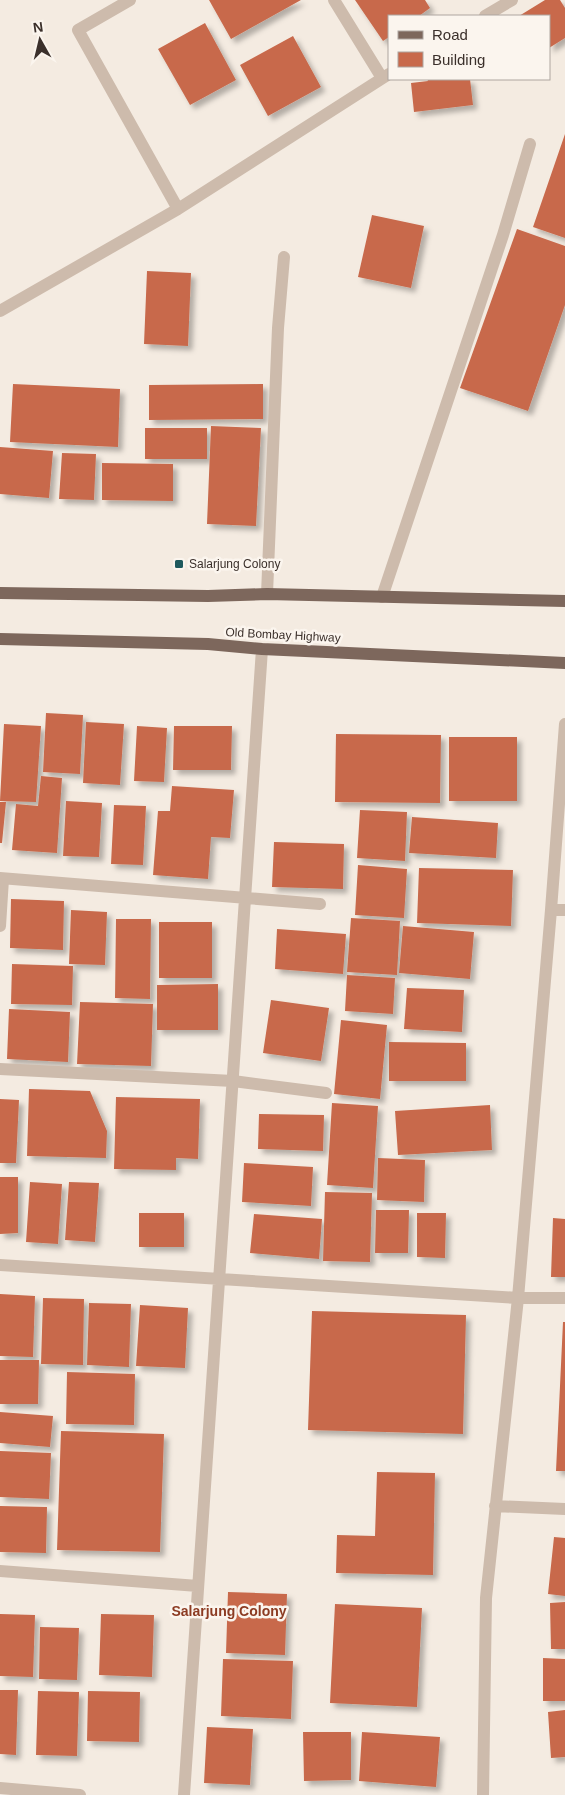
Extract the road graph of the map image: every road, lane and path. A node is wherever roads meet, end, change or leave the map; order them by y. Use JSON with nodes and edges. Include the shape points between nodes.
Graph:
{"nodes":[{"id":1,"x":130,"y":0,"type":"edge"},
{"id":2,"x":334,"y":0,"type":"edge"},
{"id":3,"x":512,"y":0,"type":"edge"},
{"id":4,"x":487,"y":15,"type":"edge"},
{"id":5,"x":385,"y":76,"type":"edge"},
{"id":6,"x":530,"y":144,"type":"dead end"},
{"id":7,"x":178,"y":209,"type":"junction"},
{"id":8,"x":284,"y":256,"type":"dead end"},
{"id":9,"x":0,"y":311,"type":"edge"},
{"id":10,"x":0,"y":594,"type":"edge"},
{"id":11,"x":267,"y":594,"type":"junction"},
{"id":12,"x":382,"y":597,"type":"junction"},
{"id":13,"x":565,"y":601,"type":"edge"},
{"id":14,"x":0,"y":639,"type":"edge"},
{"id":15,"x":262,"y":649,"type":"junction"},
{"id":16,"x":565,"y":663,"type":"edge"},
{"id":17,"x":565,"y":724,"type":"edge"},
{"id":18,"x":2,"y":878,"type":"edge"},
{"id":19,"x":245,"y":897,"type":"junction"},
{"id":20,"x":320,"y":904,"type":"dead end"},
{"id":21,"x":551,"y":910,"type":"junction"},
{"id":22,"x":565,"y":910,"type":"edge"},
{"id":23,"x":0,"y":926,"type":"edge"},
{"id":24,"x":0,"y":1069,"type":"edge"},
{"id":25,"x":232,"y":1081,"type":"junction"},
{"id":26,"x":326,"y":1093,"type":"dead end"},
{"id":27,"x":0,"y":1265,"type":"edge"},
{"id":28,"x":219,"y":1279,"type":"junction"},
{"id":29,"x":518,"y":1298,"type":"junction"},
{"id":30,"x":565,"y":1298,"type":"edge"},
{"id":31,"x":495,"y":1506,"type":"junction"},
{"id":32,"x":565,"y":1509,"type":"edge"},
{"id":33,"x":0,"y":1571,"type":"edge"},
{"id":34,"x":198,"y":1586,"type":"junction"},
{"id":35,"x":0,"y":1788,"type":"edge"},
{"id":36,"x":80,"y":1795,"type":"edge"},
{"id":37,"x":184,"y":1795,"type":"edge"},
{"id":38,"x":483,"y":1795,"type":"edge"}],
"edges":[{"from":1,"to":7,"type":"street","via":[[78,30]]},
{"from":2,"to":5,"type":"street"},
{"from":3,"to":4,"type":"street"},
{"from":5,"to":7,"type":"street"},
{"from":6,"to":12,"type":"street","via":[[503,235]]},
{"from":7,"to":9,"type":"street"},
{"from":8,"to":11,"type":"street"},
{"from":10,"to":11,"type":"main road"},
{"from":11,"to":12,"type":"main road"},
{"from":12,"to":13,"type":"main road"},
{"from":14,"to":15,"type":"main road","name":"Old Bombay Highway","via":[[208,644]]},
{"from":15,"to":16,"type":"main road","name":"Old Bombay Highway"},
{"from":15,"to":19,"type":"street"},
{"from":17,"to":21,"type":"street"},
{"from":18,"to":19,"type":"street"},
{"from":18,"to":23,"type":"street"},
{"from":19,"to":20,"type":"street"},
{"from":19,"to":25,"type":"street"},
{"from":21,"to":22,"type":"street"},
{"from":21,"to":29,"type":"street"},
{"from":24,"to":25,"type":"street"},
{"from":25,"to":26,"type":"street"},
{"from":25,"to":28,"type":"street"},
{"from":27,"to":28,"type":"street"},
{"from":28,"to":29,"type":"street"},
{"from":28,"to":34,"type":"street"},
{"from":29,"to":30,"type":"street"},
{"from":29,"to":31,"type":"street"},
{"from":31,"to":32,"type":"street"},
{"from":31,"to":38,"type":"street","via":[[486,1598]]},
{"from":33,"to":34,"type":"street"},
{"from":34,"to":37,"type":"street"},
{"from":35,"to":36,"type":"street"}]}
